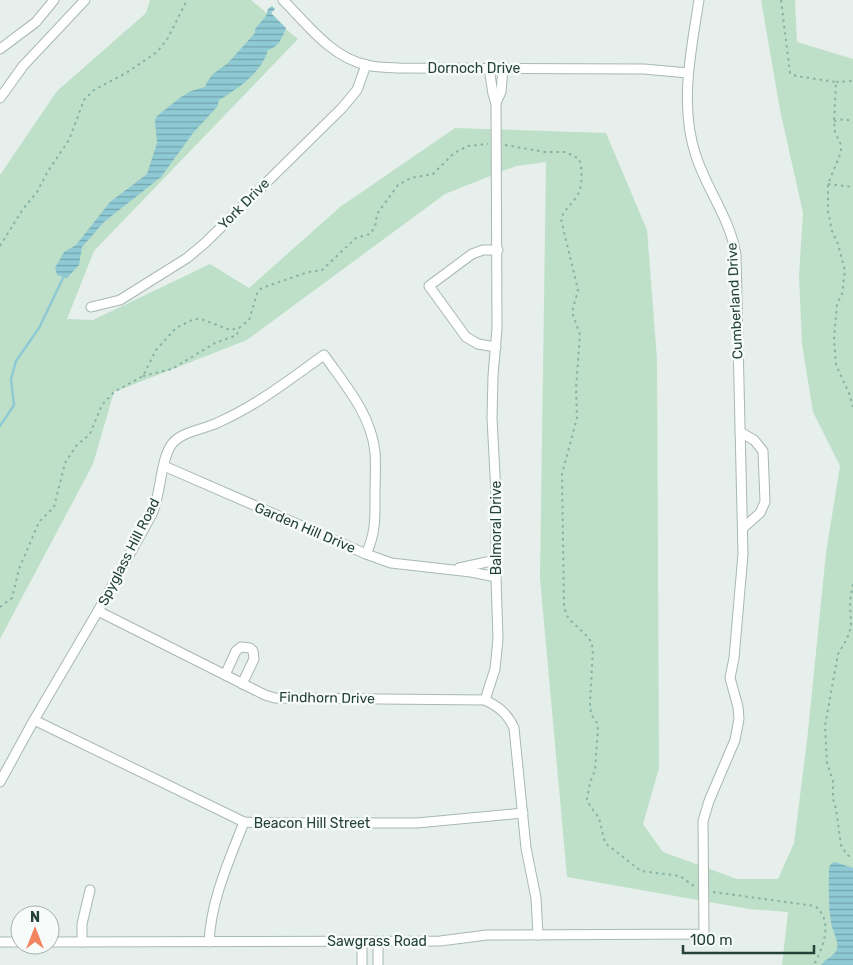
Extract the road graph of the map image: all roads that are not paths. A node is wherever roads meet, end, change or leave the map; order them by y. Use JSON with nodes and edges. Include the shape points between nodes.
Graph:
{"nodes":[{"id":1,"x":54,"y":0,"type":"edge"},
{"id":2,"x":84,"y":0,"type":"edge"},
{"id":3,"x":283,"y":0,"type":"edge"},
{"id":4,"x":698,"y":0,"type":"edge"},
{"id":5,"x":0,"y":49,"type":"edge"},
{"id":6,"x":366,"y":65,"type":"junction"},
{"id":7,"x":489,"y":68,"type":"junction"},
{"id":8,"x":503,"y":68,"type":"junction"},
{"id":9,"x":688,"y":73,"type":"junction"},
{"id":10,"x":2,"y":92,"type":"edge"},
{"id":11,"x":496,"y":103,"type":"junction"},
{"id":12,"x":498,"y":250,"type":"junction"},
{"id":13,"x":92,"y":307,"type":"dead end"},
{"id":14,"x":496,"y":347,"type":"junction"},
{"id":15,"x":740,"y":432,"type":"junction"},
{"id":16,"x":164,"y":466,"type":"junction"},
{"id":17,"x":743,"y":528,"type":"junction"},
{"id":18,"x":366,"y":554,"type":"junction"},
{"id":19,"x":496,"y":560,"type":"junction"},
{"id":20,"x":451,"y":570,"type":"junction"},
{"id":21,"x":496,"y":577,"type":"junction"},
{"id":22,"x":98,"y":611,"type":"junction"},
{"id":23,"x":225,"y":675,"type":"junction"},
{"id":24,"x":242,"y":684,"type":"junction"},
{"id":25,"x":485,"y":700,"type":"junction"},
{"id":26,"x":34,"y":720,"type":"junction"},
{"id":27,"x":0,"y":782,"type":"edge"},
{"id":28,"x":523,"y":812,"type":"junction"},
{"id":29,"x":244,"y":822,"type":"junction"},
{"id":30,"x":90,"y":890,"type":"dead end"},
{"id":31,"x":704,"y":934,"type":"joint"},
{"id":32,"x":538,"y":935,"type":"junction"},
{"id":33,"x":362,"y":941,"type":"junction"},
{"id":34,"x":60,"y":942,"type":"edge"},
{"id":35,"x":82,"y":942,"type":"junction"},
{"id":36,"x":209,"y":942,"type":"junction"},
{"id":37,"x":378,"y":942,"type":"junction"},
{"id":38,"x":362,"y":965,"type":"edge"},
{"id":39,"x":378,"y":965,"type":"edge"}],
"edges":[{"from":1,"to":5,"type":"street","via":[[36,22]]},
{"from":2,"to":10,"type":"street"},
{"from":3,"to":6,"type":"street","name":"Dornoch Drive","via":[[334,50]]},
{"from":4,"to":9,"type":"street","name":"Cumberland Drive"},
{"from":6,"to":7,"type":"street","name":"Dornoch Drive"},
{"from":6,"to":13,"type":"street","name":"York Drive","via":[[357,90],[342,108],[205,243],[120,300]]},
{"from":7,"to":8,"type":"street","name":"Dornoch Drive"},
{"from":7,"to":11,"type":"street","name":"Balmoral Drive"},
{"from":8,"to":9,"type":"street","name":"Dornoch Drive","via":[[644,69]]},
{"from":8,"to":11,"type":"street","name":"Balmoral Drive","via":[[501,92]]},
{"from":9,"to":15,"type":"street","name":"Cumberland Drive","via":[[692,140],[702,171],[725,216],[736,255]]},
{"from":11,"to":12,"type":"street","name":"Balmoral Drive"},
{"from":12,"to":14,"type":"street","name":"Balmoral Drive"},
{"from":12,"to":14,"type":"street","via":[[472,254],[429,286],[466,337],[478,344]]},
{"from":14,"to":19,"type":"street","name":"Balmoral Drive","via":[[492,418]]},
{"from":15,"to":17,"type":"street","name":"Cumberland Drive"},
{"from":15,"to":17,"type":"street","via":[[754,440],[763,451],[765,502],[760,513]]},
{"from":16,"to":18,"type":"street","name":"Garden Hill Drive"},
{"from":16,"to":18,"type":"street","name":"Spyglass Hill Road","via":[[169,448],[180,437],[216,424],[258,402],[324,355],[360,406],[372,438],[375,530]]},
{"from":16,"to":22,"type":"street","name":"Spyglass Hill Road","via":[[156,505]]},
{"from":17,"to":31,"type":"street","name":"Cumberland Drive","via":[[730,678],[738,707],[738,730],[705,812],[702,831]]},
{"from":18,"to":20,"type":"street","name":"Garden Hill Drive","via":[[391,563]]},
{"from":19,"to":20,"type":"street","name":"Garden Hill Drive"},
{"from":19,"to":21,"type":"street","name":"Balmoral Drive"},
{"from":20,"to":21,"type":"street","name":"Garden Hill Drive"},
{"from":21,"to":25,"type":"street","name":"Balmoral Drive","via":[[496,669]]},
{"from":22,"to":23,"type":"street","name":"Findhorn Drive"},
{"from":22,"to":26,"type":"street","name":"Spyglass Hill Road"},
{"from":23,"to":24,"type":"street","name":"Findhorn Drive"},
{"from":23,"to":24,"type":"street","via":[[236,651],[250,648],[254,659]]},
{"from":24,"to":25,"type":"street","name":"Findhorn Drive","via":[[265,695],[287,699]]},
{"from":25,"to":28,"type":"street","via":[[500,707],[514,728]]},
{"from":26,"to":27,"type":"street","name":"Spyglass Hill Road"},
{"from":26,"to":29,"type":"street","name":"Beacon Hill Street"},
{"from":28,"to":29,"type":"street","name":"Beacon Hill Street","via":[[417,823]]},
{"from":28,"to":32,"type":"street"},
{"from":29,"to":36,"type":"street","via":[[216,894]]},
{"from":30,"to":35,"type":"street","via":[[82,924]]},
{"from":31,"to":32,"type":"street","name":"Sawgrass Road"},
{"from":32,"to":37,"type":"street","name":"Sawgrass Road"},
{"from":33,"to":36,"type":"street","name":"Sawgrass Road"},
{"from":33,"to":37,"type":"street","name":"Sawgrass Road"},
{"from":33,"to":38,"type":"street"},
{"from":34,"to":35,"type":"street","name":"Sawgrass Road"},
{"from":35,"to":36,"type":"street","name":"Sawgrass Road"},
{"from":37,"to":39,"type":"street"}]}
